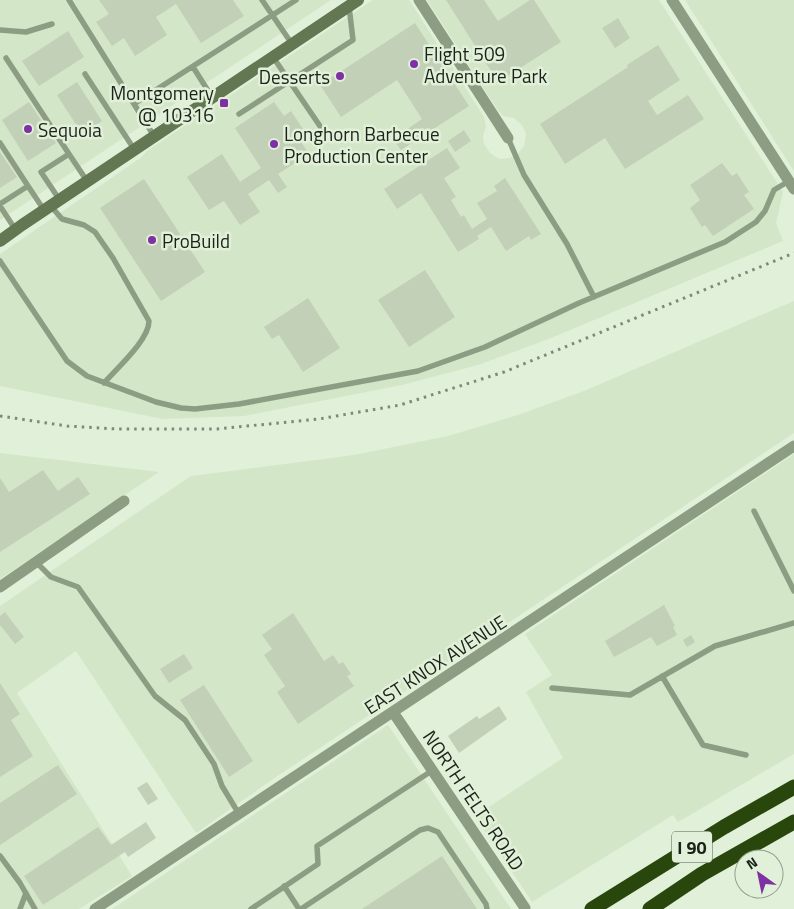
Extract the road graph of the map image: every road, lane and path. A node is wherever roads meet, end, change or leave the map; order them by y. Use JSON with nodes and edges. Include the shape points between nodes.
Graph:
{"nodes":[{"id":1,"x":69,"y":0,"type":"edge"},
{"id":2,"x":262,"y":0,"type":"edge"},
{"id":3,"x":296,"y":0,"type":"edge"},
{"id":4,"x":419,"y":0,"type":"edge"},
{"id":5,"x":672,"y":0,"type":"edge"},
{"id":6,"x":353,"y":3,"type":"edge"},
{"id":7,"x":272,"y":15,"type":"junction"},
{"id":8,"x":52,"y":24,"type":"dead end"},
{"id":9,"x":0,"y":30,"type":"edge"},
{"id":10,"x":292,"y":44,"type":"junction"},
{"id":11,"x":273,"y":56,"type":"junction"},
{"id":12,"x":6,"y":58,"type":"dead end"},
{"id":13,"x":193,"y":66,"type":"junction"},
{"id":14,"x":85,"y":74,"type":"dead end"},
{"id":15,"x":290,"y":81,"type":"junction"},
{"id":16,"x":212,"y":97,"type":"junction"},
{"id":17,"x":134,"y":104,"type":"junction"},
{"id":18,"x":239,"y":114,"type":"dead end"},
{"id":19,"x":324,"y":132,"type":"dead end"},
{"id":20,"x":154,"y":136,"type":"junction"},
{"id":21,"x":508,"y":138,"type":"joint"},
{"id":22,"x":0,"y":143,"type":"edge"},
{"id":23,"x":134,"y":149,"type":"junction"},
{"id":24,"x":69,"y":154,"type":"junction"},
{"id":25,"x":87,"y":181,"type":"junction"},
{"id":26,"x":791,"y":185,"type":"edge"},
{"id":27,"x":28,"y":186,"type":"junction"},
{"id":28,"x":0,"y":205,"type":"edge"},
{"id":29,"x":51,"y":205,"type":"junction"},
{"id":30,"x":15,"y":229,"type":"junction"},
{"id":31,"x":0,"y":241,"type":"edge"},
{"id":32,"x":0,"y":261,"type":"edge"},
{"id":33,"x":594,"y":296,"type":"junction"},
{"id":34,"x":104,"y":383,"type":"junction"},
{"id":35,"x":794,"y":446,"type":"edge"},
{"id":36,"x":124,"y":502,"type":"dead end"},
{"id":37,"x":754,"y":511,"type":"dead end"},
{"id":38,"x":36,"y":562,"type":"junction"},
{"id":39,"x":0,"y":587,"type":"edge"},
{"id":40,"x":794,"y":591,"type":"edge"},
{"id":41,"x":794,"y":623,"type":"edge"},
{"id":42,"x":662,"y":676,"type":"junction"},
{"id":43,"x":552,"y":688,"type":"dead end"},
{"id":44,"x":393,"y":712,"type":"junction"},
{"id":45,"x":746,"y":755,"type":"dead end"},
{"id":46,"x":433,"y":770,"type":"junction"},
{"id":47,"x":794,"y":787,"type":"edge"},
{"id":48,"x":239,"y":814,"type":"junction"},
{"id":49,"x":794,"y":822,"type":"edge"},
{"id":50,"x":0,"y":856,"type":"edge"},
{"id":51,"x":284,"y":886,"type":"junction"},
{"id":52,"x":26,"y":893,"type":"junction"},
{"id":53,"x":525,"y":908,"type":"edge"},
{"id":54,"x":20,"y":909,"type":"edge"},
{"id":55,"x":35,"y":909,"type":"edge"},
{"id":56,"x":95,"y":909,"type":"edge"},
{"id":57,"x":251,"y":909,"type":"edge"},
{"id":58,"x":300,"y":909,"type":"edge"},
{"id":59,"x":487,"y":909,"type":"edge"},
{"id":60,"x":592,"y":909,"type":"edge"},
{"id":61,"x":650,"y":909,"type":"edge"}],
"edges":[{"from":1,"to":17,"type":"lane"},
{"from":2,"to":7,"type":"lane"},
{"from":3,"to":7,"type":"lane"},
{"from":4,"to":21,"type":"street"},
{"from":5,"to":26,"type":"street"},
{"from":6,"to":10,"type":"main road"},
{"from":6,"to":15,"type":"lane","via":[[353,40]]},
{"from":7,"to":10,"type":"lane"},
{"from":7,"to":13,"type":"lane"},
{"from":8,"to":9,"type":"lane","via":[[26,32]]},
{"from":10,"to":11,"type":"main road"},
{"from":11,"to":15,"type":"lane"},
{"from":11,"to":16,"type":"main road"},
{"from":12,"to":24,"type":"lane"},
{"from":13,"to":16,"type":"lane"},
{"from":13,"to":17,"type":"lane"},
{"from":14,"to":23,"type":"lane"},
{"from":15,"to":18,"type":"lane"},
{"from":15,"to":19,"type":"lane"},
{"from":16,"to":20,"type":"main road"},
{"from":17,"to":20,"type":"lane"},
{"from":20,"to":23,"type":"main road"},
{"from":21,"to":33,"type":"lane","via":[[520,168],[568,244]]},
{"from":22,"to":27,"type":"lane"},
{"from":23,"to":25,"type":"main road"},
{"from":24,"to":25,"type":"lane"},
{"from":24,"to":29,"type":"lane","via":[[41,172]]},
{"from":25,"to":29,"type":"main road"},
{"from":26,"to":33,"type":"lane","via":[[774,190],[765,211],[756,222],[738,234],[704,252]]},
{"from":27,"to":28,"type":"lane"},
{"from":27,"to":29,"type":"lane"},
{"from":28,"to":30,"type":"lane"},
{"from":29,"to":30,"type":"main road"},
{"from":29,"to":34,"type":"lane","via":[[62,219],[95,232],[149,321],[149,328],[139,344]]},
{"from":30,"to":31,"type":"main road"},
{"from":32,"to":34,"type":"lane","via":[[67,361],[87,376]]},
{"from":33,"to":34,"type":"lane","via":[[485,347],[418,371],[239,404],[182,408]]},
{"from":35,"to":44,"type":"street","name":"EAST KNOX AVENUE"},
{"from":36,"to":38,"type":"street"},
{"from":37,"to":40,"type":"lane"},
{"from":38,"to":39,"type":"street"},
{"from":38,"to":48,"type":"lane","via":[[51,577],[78,587],[155,696],[185,720],[214,764],[222,786]]},
{"from":41,"to":42,"type":"lane","via":[[715,646]]},
{"from":42,"to":43,"type":"lane","via":[[630,695]]},
{"from":42,"to":45,"type":"lane","via":[[704,745]]},
{"from":44,"to":46,"type":"street","name":"NORTH FELTS ROAD"},
{"from":44,"to":48,"type":"street","name":"EAST KNOX AVENUE"},
{"from":46,"to":51,"type":"lane","via":[[318,846],[318,864]]},
{"from":46,"to":53,"type":"street","name":"NORTH FELTS ROAD"},
{"from":47,"to":60,"type":"highway","number":"I 90"},
{"from":48,"to":56,"type":"street","name":"EAST KNOX AVENUE"},
{"from":49,"to":61,"type":"highway","number":"I 90","via":[[702,874]]},
{"from":50,"to":52,"type":"lane"},
{"from":51,"to":57,"type":"lane"},
{"from":51,"to":58,"type":"lane"},
{"from":52,"to":54,"type":"lane"},
{"from":52,"to":55,"type":"lane"},
{"from":58,"to":59,"type":"lane","via":[[416,832],[428,828],[438,832]]}]}
